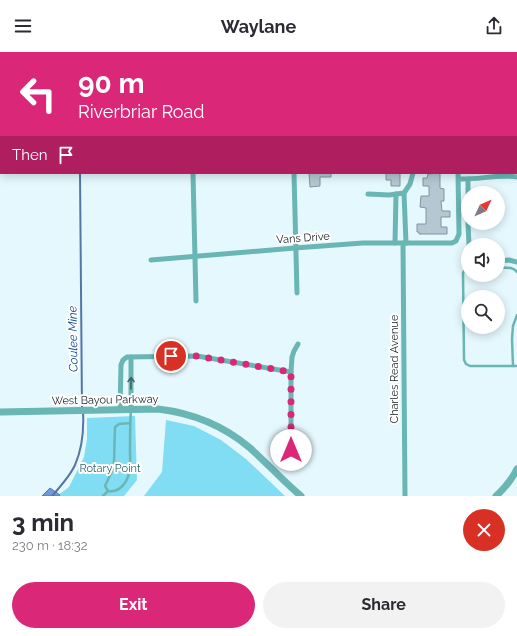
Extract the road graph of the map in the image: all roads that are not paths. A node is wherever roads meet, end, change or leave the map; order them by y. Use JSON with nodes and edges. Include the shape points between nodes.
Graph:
{"nodes":[{"id":1,"x":193,"y":174,"type":"edge"},
{"id":2,"x":294,"y":174,"type":"edge"},
{"id":3,"x":413,"y":174,"type":"edge"},
{"id":4,"x":458,"y":174,"type":"edge"},
{"id":5,"x":517,"y":177,"type":"edge"},
{"id":6,"x":459,"y":179,"type":"junction"},
{"id":7,"x":468,"y":179,"type":"junction"},
{"id":8,"x":468,"y":186,"type":"edge"},
{"id":9,"x":404,"y":193,"type":"junction"},
{"id":10,"x":368,"y":194,"type":"dead end"},
{"id":11,"x":396,"y":194,"type":"junction"},
{"id":12,"x":395,"y":243,"type":"junction"},
{"id":13,"x":404,"y":243,"type":"junction"},
{"id":14,"x":296,"y":248,"type":"junction"},
{"id":15,"x":194,"y":257,"type":"junction"},
{"id":16,"x":151,"y":260,"type":"dead end"},
{"id":17,"x":505,"y":260,"type":"edge"},
{"id":18,"x":517,"y":262,"type":"edge"},
{"id":19,"x":505,"y":268,"type":"edge"},
{"id":20,"x":517,"y":272,"type":"edge"},
{"id":21,"x":463,"y":282,"type":"edge"},
{"id":22,"x":297,"y":293,"type":"dead end"},
{"id":23,"x":196,"y":302,"type":"dead end"},
{"id":24,"x":517,"y":315,"type":"edge"},
{"id":25,"x":298,"y":344,"type":"dead end"},
{"id":26,"x":131,"y":357,"type":"junction"},
{"id":27,"x":513,"y":366,"type":"junction"},
{"id":28,"x":517,"y":366,"type":"edge"},
{"id":29,"x":291,"y":372,"type":"junction"},
{"id":30,"x":131,"y":409,"type":"junction"},
{"id":31,"x":120,"y":410,"type":"junction"},
{"id":32,"x":0,"y":412,"type":"edge"},
{"id":33,"x":130,"y":423,"type":"junction"},
{"id":34,"x":291,"y":450,"type":"dead end"},
{"id":35,"x":517,"y":469,"type":"edge"},
{"id":36,"x":108,"y":491,"type":"junction"},
{"id":37,"x":103,"y":496,"type":"edge"},
{"id":38,"x":301,"y":496,"type":"edge"},
{"id":39,"x":405,"y":496,"type":"edge"},
{"id":40,"x":496,"y":496,"type":"edge"}],
"edges":[{"from":1,"to":15,"type":"street"},
{"from":2,"to":14,"type":"street"},
{"from":3,"to":9,"type":"street"},
{"from":4,"to":6,"type":"street"},
{"from":5,"to":7,"type":"street"},
{"from":6,"to":7,"type":"street"},
{"from":6,"to":13,"type":"street","name":"Vans Drive","via":[[459,234],[456,241]]},
{"from":7,"to":8,"type":"street"},
{"from":9,"to":11,"type":"street"},
{"from":9,"to":13,"type":"street","name":"Charles Read Avenue"},
{"from":10,"to":11,"type":"street"},
{"from":11,"to":12,"type":"street"},
{"from":12,"to":13,"type":"street","name":"Vans Drive"},
{"from":12,"to":14,"type":"street","name":"Vans Drive"},
{"from":13,"to":39,"type":"street","name":"Charles Read Avenue"},
{"from":14,"to":15,"type":"street","name":"Vans Drive"},
{"from":14,"to":22,"type":"street"},
{"from":15,"to":16,"type":"street","name":"Vans Drive"},
{"from":15,"to":23,"type":"street"},
{"from":17,"to":18,"type":"street"},
{"from":19,"to":20,"type":"lane","via":[[512,268]]},
{"from":21,"to":27,"type":"lane","via":[[466,364]]},
{"from":24,"to":27,"type":"lane","via":[[513,326]]},
{"from":25,"to":29,"type":"street","via":[[292,357]]},
{"from":26,"to":29,"type":"street","via":[[197,356]]},
{"from":30,"to":26,"type":"street","one_way":true},
{"from":26,"to":31,"type":"street","via":[[123,360],[121,365]]},
{"from":27,"to":28,"type":"lane"},
{"from":29,"to":34,"type":"street"},
{"from":30,"to":31,"type":"street","name":"West Bayou Parkway"},
{"from":30,"to":33,"type":"lane"},
{"from":30,"to":38,"type":"street","name":"West Bayou Parkway","via":[[167,410],[204,419],[224,429],[249,448]]},
{"from":31,"to":32,"type":"street","name":"West Bayou Parkway"},
{"from":33,"to":36,"type":"lane","via":[[130,473],[122,486],[114,492]]},
{"from":33,"to":36,"type":"lane","via":[[115,427],[114,462],[106,486]]},
{"from":35,"to":40,"type":"street"},
{"from":36,"to":37,"type":"lane"}]}
